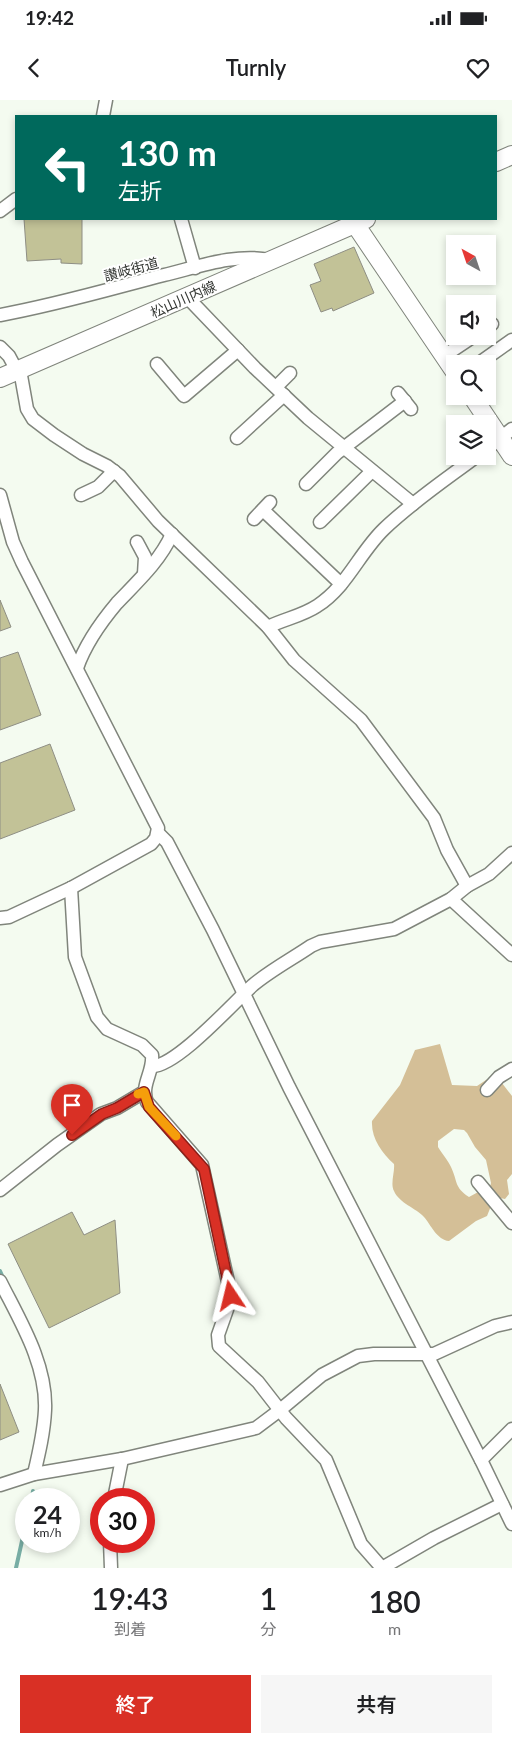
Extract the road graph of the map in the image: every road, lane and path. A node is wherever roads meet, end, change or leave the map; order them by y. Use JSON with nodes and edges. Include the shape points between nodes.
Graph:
{"nodes":[{"id":1,"x":512,"y":155,"type":"edge"},
{"id":2,"x":497,"y":162,"type":"edge"},
{"id":3,"x":15,"y":200,"type":"edge"},
{"id":4,"x":0,"y":211,"type":"edge"},
{"id":5,"x":182,"y":220,"type":"edge"},
{"id":6,"x":361,"y":221,"type":"edge"},
{"id":7,"x":270,"y":260,"type":"junction"},
{"id":8,"x":195,"y":268,"type":"junction"},
{"id":9,"x":188,"y":298,"type":"junction"},
{"id":10,"x":0,"y":315,"type":"edge"},
{"id":11,"x":512,"y":340,"type":"edge"},
{"id":12,"x":460,"y":345,"type":"edge"},
{"id":13,"x":0,"y":347,"type":"edge"},
{"id":14,"x":238,"y":350,"type":"junction"},
{"id":15,"x":491,"y":355,"type":"edge"},
{"id":16,"x":444,"y":356,"type":"junction"},
{"id":17,"x":446,"y":359,"type":"edge"},
{"id":18,"x":157,"y":364,"type":"dead end"},
{"id":19,"x":18,"y":370,"type":"junction"},
{"id":20,"x":290,"y":373,"type":"dead end"},
{"id":21,"x":0,"y":378,"type":"edge"},
{"id":22,"x":280,"y":391,"type":"junction"},
{"id":23,"x":405,"y":401,"type":"dead end"},
{"id":24,"x":478,"y":405,"type":"edge"},
{"id":25,"x":237,"y":438,"type":"dead end"},
{"id":26,"x":500,"y":438,"type":"edge"},
{"id":27,"x":344,"y":448,"type":"junction"},
{"id":28,"x":512,"y":456,"type":"edge"},
{"id":29,"x":464,"y":465,"type":"edge"},
{"id":30,"x":372,"y":471,"type":"junction"},
{"id":31,"x":114,"y":472,"type":"junction"},
{"id":32,"x":306,"y":484,"type":"dead end"},
{"id":33,"x":0,"y":495,"type":"edge"},
{"id":34,"x":81,"y":495,"type":"dead end"},
{"id":35,"x":413,"y":504,"type":"junction"},
{"id":36,"x":262,"y":510,"type":"dead end"},
{"id":37,"x":320,"y":522,"type":"dead end"},
{"id":38,"x":171,"y":535,"type":"junction"},
{"id":39,"x":137,"y":542,"type":"dead end"},
{"id":40,"x":144,"y":574,"type":"junction"},
{"id":41,"x":341,"y":584,"type":"junction"},
{"id":42,"x":268,"y":627,"type":"junction"},
{"id":43,"x":77,"y":668,"type":"junction"},
{"id":44,"x":158,"y":833,"type":"junction"},
{"id":45,"x":512,"y":853,"type":"edge"},
{"id":46,"x":467,"y":886,"type":"junction"},
{"id":47,"x":71,"y":888,"type":"junction"},
{"id":48,"x":451,"y":899,"type":"junction"},
{"id":49,"x":0,"y":918,"type":"edge"},
{"id":50,"x":512,"y":955,"type":"edge"},
{"id":51,"x":244,"y":994,"type":"junction"},
{"id":52,"x":152,"y":1066,"type":"junction"},
{"id":53,"x":512,"y":1069,"type":"edge"},
{"id":54,"x":487,"y":1090,"type":"dead end"},
{"id":55,"x":144,"y":1092,"type":"junction"},
{"id":56,"x":478,"y":1182,"type":"dead end"},
{"id":57,"x":0,"y":1190,"type":"edge"},
{"id":58,"x":512,"y":1223,"type":"edge"},
{"id":59,"x":0,"y":1281,"type":"edge"},
{"id":60,"x":512,"y":1322,"type":"edge"},
{"id":61,"x":427,"y":1354,"type":"junction"},
{"id":62,"x":280,"y":1410,"type":"junction"},
{"id":63,"x":512,"y":1429,"type":"edge"},
{"id":64,"x":122,"y":1459,"type":"junction"},
{"id":65,"x":481,"y":1460,"type":"junction"},
{"id":66,"x":34,"y":1474,"type":"junction"},
{"id":67,"x":0,"y":1485,"type":"edge"},
{"id":68,"x":116,"y":1488,"type":"edge"},
{"id":69,"x":502,"y":1504,"type":"junction"},
{"id":70,"x":512,"y":1524,"type":"edge"},
{"id":71,"x":110,"y":1553,"type":"edge"},
{"id":72,"x":111,"y":1568,"type":"edge"},
{"id":73,"x":382,"y":1568,"type":"edge"}],
"edges":[{"from":1,"to":2,"type":"main road"},
{"from":3,"to":4,"type":"street"},
{"from":5,"to":8,"type":"street"},
{"from":6,"to":7,"type":"main road","name":"松山川内線"},
{"from":6,"to":16,"type":"main road"},
{"from":7,"to":8,"type":"street","name":"讃岐街道","via":[[239,259]]},
{"from":7,"to":9,"type":"main road","name":"松山川内線"},
{"from":8,"to":10,"type":"street","name":"讃岐街道"},
{"from":9,"to":14,"type":"street"},
{"from":9,"to":19,"type":"main road","name":"松山川内線"},
{"from":11,"to":15,"type":"street"},
{"from":12,"to":16,"type":"street"},
{"from":13,"to":19,"type":"street"},
{"from":14,"to":18,"type":"street","via":[[184,396]]},
{"from":14,"to":22,"type":"street"},
{"from":16,"to":17,"type":"main road"},
{"from":19,"to":21,"type":"main road","name":"松山川内線"},
{"from":19,"to":31,"type":"street","via":[[27,408],[33,419]]},
{"from":20,"to":22,"type":"street"},
{"from":22,"to":25,"type":"street"},
{"from":22,"to":27,"type":"street"},
{"from":23,"to":27,"type":"street"},
{"from":24,"to":26,"type":"main road"},
{"from":26,"to":28,"type":"main road"},
{"from":27,"to":30,"type":"street"},
{"from":27,"to":32,"type":"street"},
{"from":29,"to":35,"type":"street"},
{"from":30,"to":35,"type":"street"},
{"from":30,"to":37,"type":"street"},
{"from":31,"to":34,"type":"street","via":[[98,487]]},
{"from":31,"to":38,"type":"street"},
{"from":33,"to":43,"type":"street","via":[[13,542]]},
{"from":35,"to":41,"type":"street","via":[[377,537]]},
{"from":36,"to":41,"type":"street"},
{"from":38,"to":40,"type":"street"},
{"from":38,"to":42,"type":"street"},
{"from":39,"to":40,"type":"street","via":[[145,557]]},
{"from":40,"to":43,"type":"street","via":[[105,619]]},
{"from":41,"to":42,"type":"street","via":[[318,606]]},
{"from":42,"to":46,"type":"street","via":[[294,660],[361,720],[434,818]]},
{"from":43,"to":44,"type":"street","via":[[158,824]]},
{"from":44,"to":47,"type":"street","via":[[151,844]]},
{"from":44,"to":51,"type":"street","via":[[168,842]]},
{"from":45,"to":46,"type":"street","via":[[489,874]]},
{"from":46,"to":48,"type":"street"},
{"from":47,"to":49,"type":"street","via":[[9,917]]},
{"from":47,"to":52,"type":"street","via":[[76,957],[97,1017],[107,1029],[148,1050],[152,1055]]},
{"from":48,"to":50,"type":"street"},
{"from":48,"to":51,"type":"street","via":[[394,929],[311,946],[263,977]]},
{"from":51,"to":52,"type":"street","via":[[167,1062]]},
{"from":51,"to":61,"type":"street"},
{"from":52,"to":55,"type":"street"},
{"from":53,"to":54,"type":"street"},
{"from":55,"to":57,"type":"street","via":[[102,1114]]},
{"from":55,"to":62,"type":"street","via":[[149,1107],[204,1169],[230,1291],[230,1301],[218,1335],[219,1346],[258,1382]]},
{"from":56,"to":58,"type":"street"},
{"from":59,"to":66,"type":"street","via":[[31,1344],[42,1377],[45,1408],[42,1442]]},
{"from":60,"to":61,"type":"street"},
{"from":61,"to":62,"type":"street","via":[[358,1356],[322,1375]]},
{"from":61,"to":65,"type":"street"},
{"from":62,"to":64,"type":"street","via":[[256,1428]]},
{"from":62,"to":73,"type":"street","via":[[326,1460],[361,1544]]},
{"from":63,"to":65,"type":"street"},
{"from":64,"to":66,"type":"street"},
{"from":64,"to":68,"type":"street"},
{"from":65,"to":69,"type":"street"},
{"from":66,"to":67,"type":"street"},
{"from":69,"to":70,"type":"street"},
{"from":69,"to":73,"type":"street"},
{"from":71,"to":72,"type":"street"}]}
